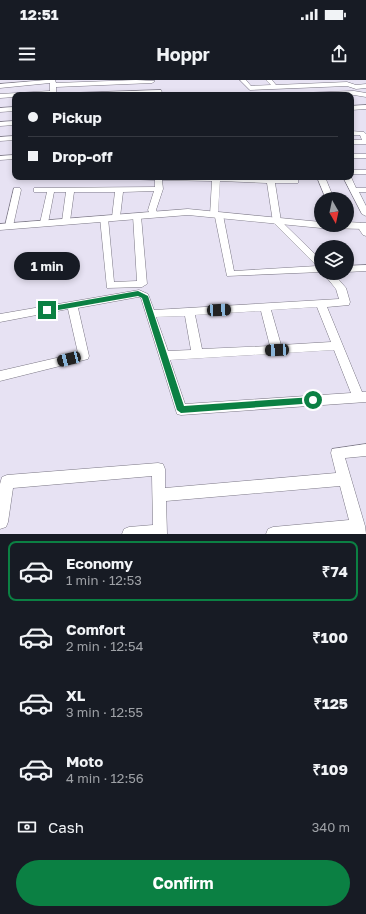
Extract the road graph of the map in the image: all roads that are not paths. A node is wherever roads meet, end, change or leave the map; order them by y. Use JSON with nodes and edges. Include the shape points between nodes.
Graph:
{"nodes":[{"id":1,"x":243,"y":80,"type":"edge"},
{"id":2,"x":270,"y":80,"type":"edge"},
{"id":3,"x":152,"y":81,"type":"edge"},
{"id":4,"x":53,"y":82,"type":"edge"},
{"id":5,"x":0,"y":86,"type":"edge"},
{"id":6,"x":366,"y":86,"type":"edge"},
{"id":7,"x":275,"y":87,"type":"junction"},
{"id":8,"x":137,"y":92,"type":"edge"},
{"id":9,"x":159,"y":92,"type":"edge"},
{"id":10,"x":354,"y":93,"type":"edge"},
{"id":11,"x":12,"y":95,"type":"edge"},
{"id":12,"x":366,"y":95,"type":"edge"},
{"id":13,"x":0,"y":96,"type":"edge"},
{"id":14,"x":366,"y":107,"type":"edge"},
{"id":15,"x":354,"y":108,"type":"edge"},
{"id":16,"x":12,"y":109,"type":"edge"},
{"id":17,"x":354,"y":109,"type":"edge"},
{"id":18,"x":0,"y":110,"type":"edge"},
{"id":19,"x":366,"y":112,"type":"edge"},
{"id":20,"x":12,"y":123,"type":"edge"},
{"id":21,"x":0,"y":124,"type":"edge"},
{"id":22,"x":364,"y":133,"type":"edge"},
{"id":23,"x":12,"y":138,"type":"edge"},
{"id":24,"x":0,"y":139,"type":"edge"},
{"id":25,"x":354,"y":142,"type":"edge"},
{"id":26,"x":366,"y":142,"type":"edge"},
{"id":27,"x":354,"y":156,"type":"edge"},
{"id":28,"x":366,"y":156,"type":"edge"},
{"id":29,"x":12,"y":157,"type":"edge"},
{"id":30,"x":0,"y":158,"type":"edge"},
{"id":31,"x":354,"y":172,"type":"edge"},
{"id":32,"x":366,"y":172,"type":"edge"},
{"id":33,"x":158,"y":180,"type":"edge"},
{"id":34,"x":216,"y":180,"type":"edge"},
{"id":35,"x":270,"y":180,"type":"edge"},
{"id":36,"x":282,"y":180,"type":"edge"},
{"id":37,"x":322,"y":180,"type":"edge"},
{"id":38,"x":348,"y":180,"type":"edge"},
{"id":39,"x":295,"y":181,"type":"dead end"},
{"id":40,"x":159,"y":189,"type":"junction"},
{"id":41,"x":17,"y":190,"type":"dead end"},
{"id":42,"x":37,"y":190,"type":"dead end"},
{"id":43,"x":51,"y":190,"type":"junction"},
{"id":44,"x":70,"y":190,"type":"junction"},
{"id":45,"x":119,"y":190,"type":"junction"},
{"id":46,"x":353,"y":190,"type":"junction"},
{"id":47,"x":366,"y":190,"type":"edge"},
{"id":48,"x":327,"y":192,"type":"edge"},
{"id":49,"x":154,"y":214,"type":"junction"},
{"id":50,"x":366,"y":214,"type":"edge"},
{"id":51,"x":216,"y":215,"type":"junction"},
{"id":52,"x":136,"y":216,"type":"junction"},
{"id":53,"x":116,"y":217,"type":"junction"},
{"id":54,"x":104,"y":218,"type":"junction"},
{"id":55,"x":66,"y":221,"type":"junction"},
{"id":56,"x":277,"y":222,"type":"junction"},
{"id":57,"x":44,"y":223,"type":"junction"},
{"id":58,"x":314,"y":225,"type":"edge"},
{"id":59,"x":4,"y":227,"type":"edge"},
{"id":60,"x":354,"y":227,"type":"edge"},
{"id":61,"x":364,"y":229,"type":"edge"},
{"id":62,"x":314,"y":258,"type":"edge"},
{"id":63,"x":366,"y":268,"type":"edge"},
{"id":64,"x":314,"y":269,"type":"edge"},
{"id":65,"x":354,"y":269,"type":"edge"},
{"id":66,"x":334,"y":280,"type":"edge"},
{"id":67,"x":321,"y":304,"type":"junction"},
{"id":68,"x":72,"y":305,"type":"junction"},
{"id":69,"x":265,"y":307,"type":"junction"},
{"id":70,"x":189,"y":312,"type":"junction"},
{"id":71,"x":150,"y":314,"type":"junction"},
{"id":72,"x":0,"y":318,"type":"edge"},
{"id":73,"x":338,"y":346,"type":"junction"},
{"id":74,"x":277,"y":350,"type":"junction"},
{"id":75,"x":197,"y":354,"type":"junction"},
{"id":76,"x":164,"y":356,"type":"junction"},
{"id":77,"x":0,"y":376,"type":"edge"},
{"id":78,"x":362,"y":397,"type":"edge"},
{"id":79,"x":366,"y":450,"type":"edge"},
{"id":80,"x":344,"y":479,"type":"junction"},
{"id":81,"x":159,"y":495,"type":"junction"},
{"id":82,"x":0,"y":523,"type":"edge"},
{"id":83,"x":359,"y":530,"type":"edge"},
{"id":84,"x":160,"y":533,"type":"edge"},
{"id":85,"x":129,"y":534,"type":"edge"},
{"id":86,"x":274,"y":534,"type":"edge"}],
"edges":[{"from":1,"to":7,"type":"street","via":[[250,88]]},
{"from":2,"to":7,"type":"street"},
{"from":3,"to":4,"type":"street"},
{"from":4,"to":5,"type":"street"},
{"from":6,"to":7,"type":"street","via":[[348,84]]},
{"from":8,"to":9,"type":"street"},
{"from":10,"to":12,"type":"street"},
{"from":11,"to":13,"type":"street"},
{"from":14,"to":15,"type":"street"},
{"from":16,"to":18,"type":"street"},
{"from":17,"to":19,"type":"street"},
{"from":20,"to":21,"type":"street"},
{"from":22,"to":26,"type":"street"},
{"from":23,"to":24,"type":"street"},
{"from":25,"to":26,"type":"street"},
{"from":27,"to":28,"type":"street"},
{"from":29,"to":30,"type":"street"},
{"from":31,"to":32,"type":"street"},
{"from":33,"to":40,"type":"street"},
{"from":34,"to":51,"type":"street"},
{"from":35,"to":56,"type":"street"},
{"from":36,"to":39,"type":"street"},
{"from":37,"to":48,"type":"street"},
{"from":38,"to":46,"type":"street"},
{"from":40,"to":45,"type":"street"},
{"from":40,"to":49,"type":"street","via":[[152,210]]},
{"from":41,"to":59,"type":"street"},
{"from":42,"to":43,"type":"street"},
{"from":43,"to":44,"type":"street"},
{"from":43,"to":57,"type":"street"},
{"from":44,"to":45,"type":"street"},
{"from":44,"to":55,"type":"street"},
{"from":45,"to":53,"type":"street"},
{"from":46,"to":47,"type":"street"},
{"from":46,"to":50,"type":"street"},
{"from":49,"to":51,"type":"main road","via":[[188,212]]},
{"from":49,"to":52,"type":"main road"},
{"from":51,"to":56,"type":"main road"},
{"from":51,"to":64,"type":"street","via":[[230,274]]},
{"from":52,"to":53,"type":"main road"},
{"from":52,"to":54,"type":"street","via":[[142,284],[110,286]]},
{"from":53,"to":54,"type":"main road"},
{"from":54,"to":55,"type":"main road"},
{"from":55,"to":57,"type":"main road"},
{"from":56,"to":58,"type":"main road"},
{"from":56,"to":62,"type":"street"},
{"from":57,"to":59,"type":"main road"},
{"from":60,"to":61,"type":"main road"},
{"from":63,"to":65,"type":"street"},
{"from":66,"to":67,"type":"street","via":[[341,288],[345,302]]},
{"from":67,"to":69,"type":"street"},
{"from":67,"to":73,"type":"street"},
{"from":68,"to":71,"type":"street","via":[[138,293],[145,296]]},
{"from":68,"to":72,"type":"street"},
{"from":68,"to":77,"type":"street","via":[[84,356]]},
{"from":69,"to":70,"type":"street"},
{"from":69,"to":74,"type":"street"},
{"from":70,"to":71,"type":"street"},
{"from":70,"to":75,"type":"street"},
{"from":71,"to":76,"type":"street"},
{"from":73,"to":74,"type":"street"},
{"from":73,"to":78,"type":"street"},
{"from":74,"to":75,"type":"street"},
{"from":75,"to":76,"type":"street"},
{"from":76,"to":78,"type":"street","via":[[181,410]]},
{"from":79,"to":80,"type":"street","via":[[337,453]]},
{"from":80,"to":81,"type":"street"},
{"from":80,"to":83,"type":"street"},
{"from":81,"to":82,"type":"street","via":[[158,469],[7,482]]},
{"from":81,"to":84,"type":"street"},
{"from":83,"to":86,"type":"street"},
{"from":84,"to":85,"type":"street"}]}
